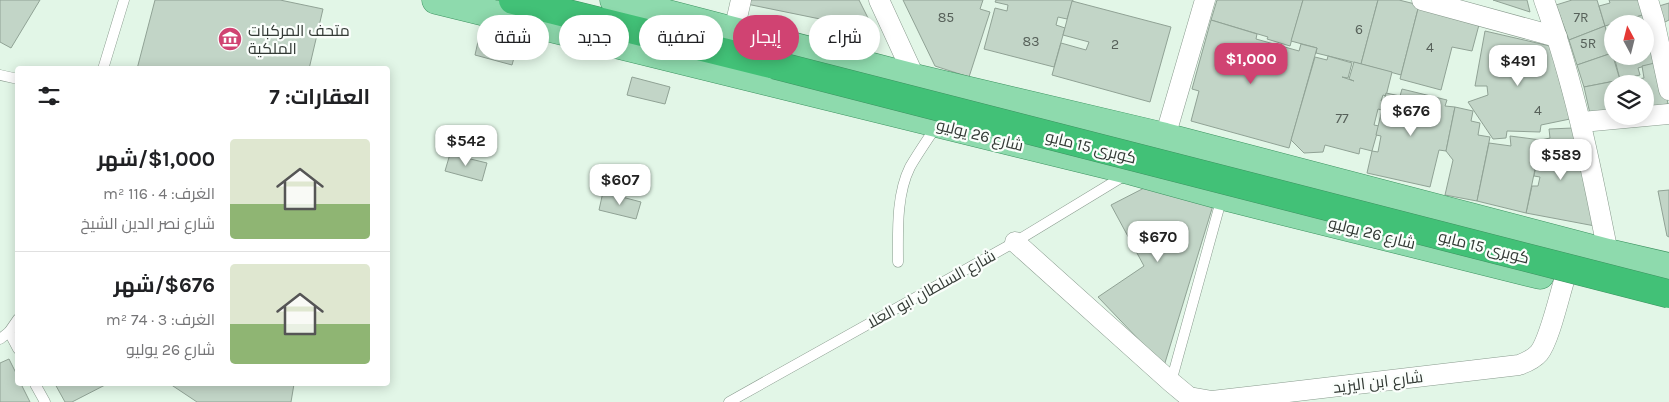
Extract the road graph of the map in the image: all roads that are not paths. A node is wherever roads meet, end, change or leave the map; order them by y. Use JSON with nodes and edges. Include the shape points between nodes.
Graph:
{"nodes":[{"id":1,"x":124,"y":0,"type":"edge"},
{"id":2,"x":436,"y":0,"type":"edge"},
{"id":3,"x":513,"y":0,"type":"edge"},
{"id":4,"x":740,"y":0,"type":"edge"},
{"id":5,"x":879,"y":0,"type":"edge"},
{"id":6,"x":1205,"y":0,"type":"edge"},
{"id":7,"x":1422,"y":0,"type":"edge"},
{"id":8,"x":1544,"y":0,"type":"edge"},
{"id":9,"x":1648,"y":0,"type":"edge"},
{"id":10,"x":628,"y":2,"type":"edge"},
{"id":11,"x":737,"y":15,"type":"edge"},
{"id":12,"x":733,"y":31,"type":"edge"},
{"id":13,"x":1557,"y":36,"type":"junction"},
{"id":14,"x":799,"y":48,"type":"edge"},
{"id":15,"x":104,"y":66,"type":"edge"},
{"id":16,"x":0,"y":75,"type":"edge"},
{"id":17,"x":15,"y":78,"type":"edge"},
{"id":18,"x":915,"y":78,"type":"junction"},
{"id":19,"x":1669,"y":90,"type":"edge"},
{"id":20,"x":1669,"y":114,"type":"edge"},
{"id":21,"x":1582,"y":122,"type":"junction"},
{"id":22,"x":937,"y":124,"type":"junction"},
{"id":23,"x":1165,"y":137,"type":"junction"},
{"id":24,"x":1132,"y":171,"type":"junction"},
{"id":25,"x":1223,"y":196,"type":"junction"},
{"id":26,"x":1015,"y":242,"type":"junction"},
{"id":27,"x":1608,"y":253,"type":"junction"},
{"id":28,"x":898,"y":262,"type":"dead end"},
{"id":29,"x":1669,"y":267,"type":"edge"},
{"id":30,"x":1564,"y":281,"type":"junction"},
{"id":31,"x":1669,"y":294,"type":"edge"},
{"id":32,"x":1669,"y":306,"type":"edge"},
{"id":33,"x":15,"y":323,"type":"edge"},
{"id":34,"x":9,"y":332,"type":"junction"},
{"id":35,"x":0,"y":339,"type":"edge"},
{"id":36,"x":15,"y":343,"type":"edge"},
{"id":37,"x":1171,"y":382,"type":"junction"},
{"id":38,"x":36,"y":386,"type":"edge"},
{"id":39,"x":45,"y":402,"type":"edge"},
{"id":40,"x":729,"y":402,"type":"edge"}],
"edges":[{"from":1,"to":15,"type":"lane"},
{"from":2,"to":22,"type":"main road","name":"شارع 26 يوليو"},
{"from":3,"to":31,"type":"highway","name":"كوبرى 15 مايو","bridge":true},
{"from":4,"to":11,"type":"street"},
{"from":5,"to":18,"type":"street"},
{"from":6,"to":23,"type":"street"},
{"from":7,"to":13,"type":"street"},
{"from":8,"to":13,"type":"street"},
{"from":9,"to":19,"type":"street"},
{"from":10,"to":12,"type":"main road"},
{"from":13,"to":21,"type":"street"},
{"from":14,"to":18,"type":"main road"},
{"from":16,"to":17,"type":"lane"},
{"from":18,"to":22,"type":"street"},
{"from":18,"to":23,"type":"main road"},
{"from":20,"to":21,"type":"street"},
{"from":21,"to":27,"type":"street"},
{"from":22,"to":24,"type":"main road","name":"شارع 26 يوليو"},
{"from":22,"to":28,"type":"lane","via":[[909,169],[900,203]]},
{"from":23,"to":27,"type":"main road"},
{"from":24,"to":25,"type":"main road","name":"شارع 26 يوليو"},
{"from":24,"to":26,"type":"lane","name":"شارع السلطان ابو العلا"},
{"from":25,"to":30,"type":"main road","name":"شارع 26 يوليو"},
{"from":25,"to":37,"type":"lane"},
{"from":26,"to":37,"type":"street","name":"شارع ابن اليزيد"},
{"from":26,"to":40,"type":"lane","name":"شارع السلطان ابو العلا"},
{"from":27,"to":29,"type":"main road"},
{"from":30,"to":32,"type":"main road","name":"شارع 26 يوليو"},
{"from":30,"to":37,"type":"street","name":"شارع ابن اليزيد","via":[[1546,341],[1531,361],[1519,365],[1212,401],[1189,397]]},
{"from":33,"to":34,"type":"lane"},
{"from":34,"to":35,"type":"lane"},
{"from":34,"to":36,"type":"lane"},
{"from":38,"to":39,"type":"lane"}]}
